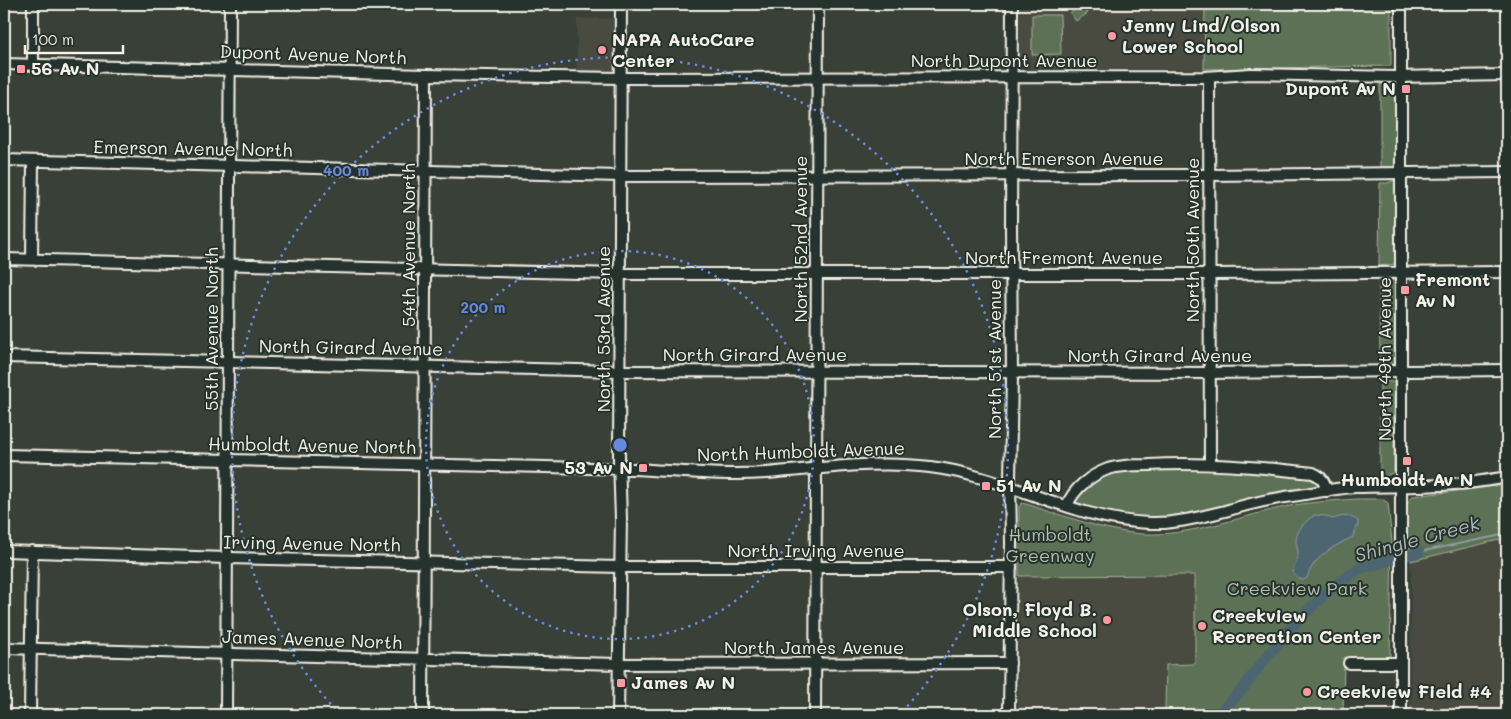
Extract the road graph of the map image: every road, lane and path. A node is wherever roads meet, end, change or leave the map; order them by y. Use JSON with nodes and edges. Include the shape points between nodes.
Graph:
{"nodes":[{"id":1,"x":33,"y":4,"type":"edge"},
{"id":2,"x":230,"y":4,"type":"edge"},
{"id":3,"x":621,"y":4,"type":"edge"},
{"id":4,"x":818,"y":4,"type":"edge"},
{"id":5,"x":1012,"y":4,"type":"edge"},
{"id":6,"x":1401,"y":4,"type":"edge"},
{"id":7,"x":4,"y":64,"type":"edge"},
{"id":8,"x":33,"y":64,"type":"junction"},
{"id":9,"x":230,"y":70,"type":"junction"},
{"id":10,"x":426,"y":75,"type":"junction"},
{"id":11,"x":1507,"y":75,"type":"edge"},
{"id":12,"x":1209,"y":76,"type":"junction"},
{"id":13,"x":1401,"y":76,"type":"junction"},
{"id":14,"x":1012,"y":77,"type":"junction"},
{"id":15,"x":621,"y":78,"type":"junction"},
{"id":16,"x":818,"y":78,"type":"junction"},
{"id":17,"x":4,"y":160,"type":"edge"},
{"id":18,"x":33,"y":161,"type":"junction"},
{"id":19,"x":229,"y":166,"type":"junction"},
{"id":20,"x":425,"y":171,"type":"junction"},
{"id":21,"x":1507,"y":172,"type":"edge"},
{"id":22,"x":1402,"y":174,"type":"junction"},
{"id":23,"x":1209,"y":175,"type":"junction"},
{"id":24,"x":620,"y":176,"type":"junction"},
{"id":25,"x":817,"y":176,"type":"junction"},
{"id":26,"x":1012,"y":176,"type":"junction"},
{"id":27,"x":4,"y":259,"type":"edge"},
{"id":28,"x":32,"y":259,"type":"junction"},
{"id":29,"x":228,"y":264,"type":"junction"},
{"id":30,"x":425,"y":270,"type":"junction"},
{"id":31,"x":1402,"y":272,"type":"junction"},
{"id":32,"x":1507,"y":272,"type":"edge"},
{"id":33,"x":620,"y":274,"type":"junction"},
{"id":34,"x":817,"y":274,"type":"junction"},
{"id":35,"x":1012,"y":274,"type":"junction"},
{"id":36,"x":1210,"y":274,"type":"junction"},
{"id":37,"x":4,"y":357,"type":"edge"},
{"id":38,"x":228,"y":362,"type":"junction"},
{"id":39,"x":424,"y":366,"type":"junction"},
{"id":40,"x":1507,"y":370,"type":"edge"},
{"id":41,"x":620,"y":371,"type":"junction"},
{"id":42,"x":816,"y":372,"type":"junction"},
{"id":43,"x":1012,"y":372,"type":"junction"},
{"id":44,"x":1401,"y":372,"type":"junction"},
{"id":45,"x":1209,"y":373,"type":"junction"},
{"id":46,"x":4,"y":455,"type":"edge"},
{"id":47,"x":228,"y":460,"type":"junction"},
{"id":48,"x":1210,"y":464,"type":"junction"},
{"id":49,"x":425,"y":465,"type":"junction"},
{"id":50,"x":620,"y":469,"type":"junction"},
{"id":51,"x":816,"y":469,"type":"junction"},
{"id":52,"x":1507,"y":478,"type":"edge"},
{"id":53,"x":1402,"y":487,"type":"junction"},
{"id":54,"x":1011,"y":488,"type":"junction"},
{"id":55,"x":1327,"y":491,"type":"junction"},
{"id":56,"x":1067,"y":506,"type":"junction"},
{"id":57,"x":4,"y":551,"type":"edge"},
{"id":58,"x":32,"y":551,"type":"junction"},
{"id":59,"x":227,"y":558,"type":"junction"},
{"id":60,"x":424,"y":563,"type":"junction"},
{"id":61,"x":620,"y":567,"type":"junction"},
{"id":62,"x":816,"y":567,"type":"junction"},
{"id":63,"x":1011,"y":567,"type":"junction"},
{"id":64,"x":4,"y":648,"type":"edge"},
{"id":65,"x":31,"y":648,"type":"junction"},
{"id":66,"x":226,"y":654,"type":"junction"},
{"id":67,"x":423,"y":660,"type":"junction"},
{"id":68,"x":1010,"y":663,"type":"junction"},
{"id":69,"x":1349,"y":663,"type":"dead end"},
{"id":70,"x":1401,"y":663,"type":"junction"},
{"id":71,"x":619,"y":664,"type":"junction"},
{"id":72,"x":816,"y":665,"type":"junction"},
{"id":73,"x":30,"y":715,"type":"edge"},
{"id":74,"x":226,"y":715,"type":"edge"},
{"id":75,"x":423,"y":715,"type":"edge"},
{"id":76,"x":618,"y":715,"type":"edge"},
{"id":77,"x":815,"y":715,"type":"edge"},
{"id":78,"x":1010,"y":715,"type":"edge"},
{"id":79,"x":1401,"y":715,"type":"edge"}],
"edges":[{"from":1,"to":8,"type":"street"},
{"from":2,"to":9,"type":"street","name":"55th Avenue North"},
{"from":3,"to":15,"type":"street","name":"North 53rd Avenue"},
{"from":4,"to":16,"type":"street","name":"North 52nd Avenue"},
{"from":5,"to":14,"type":"street","name":"North 51st Avenue"},
{"from":6,"to":13,"type":"street","name":"North 49th Avenue"},
{"from":7,"to":8,"type":"street","name":"Dupont Avenue North"},
{"from":8,"to":9,"type":"street","name":"Dupont Avenue North"},
{"from":9,"to":10,"type":"street","name":"Dupont Avenue North"},
{"from":9,"to":19,"type":"street","name":"55th Avenue North"},
{"from":10,"to":15,"type":"street","name":"Dupont Avenue North"},
{"from":10,"to":20,"type":"street","name":"54th Avenue North"},
{"from":11,"to":13,"type":"street","name":"North Dupont Avenue"},
{"from":12,"to":13,"type":"street","name":"North Dupont Avenue"},
{"from":12,"to":14,"type":"street","name":"North Dupont Avenue"},
{"from":12,"to":23,"type":"street","name":"North 50th Avenue"},
{"from":13,"to":22,"type":"street","name":"North 49th Avenue"},
{"from":14,"to":16,"type":"street","name":"North Dupont Avenue"},
{"from":14,"to":26,"type":"street","name":"North 51st Avenue"},
{"from":15,"to":16,"type":"street","name":"North Dupont Avenue"},
{"from":15,"to":24,"type":"street","name":"North 53rd Avenue"},
{"from":16,"to":25,"type":"street","name":"North 52nd Avenue"},
{"from":17,"to":18,"type":"street","name":"Emerson Avenue North"},
{"from":18,"to":19,"type":"street","name":"Emerson Avenue North"},
{"from":18,"to":28,"type":"street"},
{"from":19,"to":20,"type":"street","name":"Emerson Avenue North"},
{"from":19,"to":29,"type":"street","name":"55th Avenue North"},
{"from":20,"to":24,"type":"street","name":"Emerson Avenue North"},
{"from":20,"to":30,"type":"street","name":"54th Avenue North"},
{"from":21,"to":22,"type":"street","name":"North Emerson Avenue"},
{"from":22,"to":23,"type":"street","name":"North Emerson Avenue"},
{"from":22,"to":31,"type":"street","name":"North 49th Avenue"},
{"from":23,"to":26,"type":"street","name":"North Emerson Avenue"},
{"from":23,"to":36,"type":"street","name":"North 50th Avenue"},
{"from":24,"to":25,"type":"street","name":"North Emerson Avenue"},
{"from":24,"to":33,"type":"street","name":"North 53rd Avenue"},
{"from":25,"to":26,"type":"street","name":"North Emerson Avenue"},
{"from":25,"to":34,"type":"street","name":"North 52nd Avenue"},
{"from":26,"to":35,"type":"street","name":"North 51st Avenue"},
{"from":27,"to":28,"type":"street","name":"North Fremont Avenue"},
{"from":28,"to":29,"type":"street","name":"North Fremont Avenue"},
{"from":29,"to":30,"type":"street","name":"North Fremont Avenue"},
{"from":29,"to":38,"type":"street","name":"55th Avenue North"},
{"from":30,"to":33,"type":"street","name":"North Fremont Avenue"},
{"from":30,"to":39,"type":"street","name":"54th Avenue North"},
{"from":31,"to":32,"type":"street","name":"North Fremont Avenue"},
{"from":31,"to":36,"type":"street","name":"North Fremont Avenue"},
{"from":31,"to":44,"type":"street","name":"North 49th Avenue"},
{"from":33,"to":34,"type":"street","name":"North Fremont Avenue"},
{"from":33,"to":41,"type":"street","name":"North 53rd Avenue"},
{"from":34,"to":35,"type":"street","name":"North Fremont Avenue"},
{"from":34,"to":42,"type":"street","name":"North 52nd Avenue"},
{"from":35,"to":36,"type":"street","name":"North Fremont Avenue"},
{"from":35,"to":43,"type":"street","name":"North 51st Avenue"},
{"from":36,"to":45,"type":"street","name":"North 50th Avenue"},
{"from":37,"to":38,"type":"street","name":"North Girard Avenue"},
{"from":38,"to":39,"type":"street","name":"North Girard Avenue"},
{"from":38,"to":47,"type":"street","name":"55th Avenue North"},
{"from":39,"to":41,"type":"street","name":"North Girard Avenue"},
{"from":39,"to":49,"type":"street","name":"54th Avenue North"},
{"from":40,"to":44,"type":"street","name":"North Girard Avenue"},
{"from":41,"to":42,"type":"street","name":"North Girard Avenue"},
{"from":41,"to":50,"type":"street","name":"North 53rd Avenue"},
{"from":42,"to":43,"type":"street","name":"North Girard Avenue"},
{"from":42,"to":51,"type":"street","name":"North 52nd Avenue"},
{"from":43,"to":45,"type":"street","name":"North Girard Avenue"},
{"from":43,"to":54,"type":"street","name":"North 51st Avenue"},
{"from":44,"to":45,"type":"street","name":"North Girard Avenue"},
{"from":44,"to":53,"type":"street","name":"North 49th Avenue"},
{"from":45,"to":48,"type":"street","name":"North 50th Avenue"},
{"from":46,"to":47,"type":"street","name":"Humboldt Avenue North"},
{"from":47,"to":49,"type":"street","name":"Humboldt Avenue North"},
{"from":47,"to":59,"type":"street","name":"55th Avenue North"},
{"from":48,"to":55,"type":"street","via":[[1313,473],[1321,476]]},
{"from":48,"to":56,"type":"street","via":[[1109,469],[1081,486]]},
{"from":49,"to":50,"type":"street","name":"Humboldt Avenue North"},
{"from":49,"to":60,"type":"street","name":"54th Avenue North"},
{"from":50,"to":51,"type":"street","name":"North Humboldt Avenue","via":[[764,473]]},
{"from":50,"to":61,"type":"street","name":"North 53rd Avenue"},
{"from":51,"to":54,"type":"street","name":"North Humboldt Avenue","via":[[872,464],[924,466],[961,472]]},
{"from":51,"to":62,"type":"street","name":"North 52nd Avenue"},
{"from":52,"to":53,"type":"street","name":"North Humboldt Avenue"},
{"from":53,"to":55,"type":"street","name":"North Humboldt Avenue","via":[[1354,487]]},
{"from":53,"to":70,"type":"street","name":"North 49th Avenue"},
{"from":54,"to":56,"type":"street","name":"North Humboldt Avenue"},
{"from":54,"to":63,"type":"street","name":"North 51st Avenue"},
{"from":55,"to":56,"type":"street","name":"North Humboldt Avenue","via":[[1255,503],[1191,519],[1159,522],[1130,521]]},
{"from":57,"to":58,"type":"street","name":"Irving Avenue North"},
{"from":58,"to":59,"type":"street","name":"Irving Avenue North"},
{"from":58,"to":65,"type":"street"},
{"from":59,"to":60,"type":"street","name":"Irving Avenue North"},
{"from":59,"to":66,"type":"street","name":"55th Avenue North"},
{"from":60,"to":61,"type":"street","name":"Irving Avenue North"},
{"from":60,"to":67,"type":"street","name":"54th Avenue North"},
{"from":61,"to":62,"type":"street","name":"North Irving Avenue"},
{"from":61,"to":71,"type":"street","name":"North 53rd Avenue"},
{"from":62,"to":63,"type":"street","name":"North Irving Avenue"},
{"from":62,"to":72,"type":"street","name":"North 52nd Avenue"},
{"from":63,"to":68,"type":"street","name":"North 51st Avenue"},
{"from":64,"to":65,"type":"street","name":"James Avenue North"},
{"from":65,"to":66,"type":"street","name":"James Avenue North"},
{"from":65,"to":73,"type":"street"},
{"from":66,"to":67,"type":"street","name":"James Avenue North"},
{"from":66,"to":74,"type":"street","name":"55th Avenue North"},
{"from":67,"to":71,"type":"street","name":"James Avenue North"},
{"from":67,"to":75,"type":"street","name":"54th Avenue North"},
{"from":68,"to":72,"type":"street","name":"North James Avenue"},
{"from":68,"to":78,"type":"street","name":"North 51st Avenue"},
{"from":69,"to":70,"type":"street"},
{"from":70,"to":79,"type":"street","name":"North 49th Avenue"},
{"from":71,"to":72,"type":"street","name":"North James Avenue"},
{"from":71,"to":76,"type":"street","name":"North 53rd Avenue"},
{"from":72,"to":77,"type":"street","name":"North 52nd Avenue"}]}
